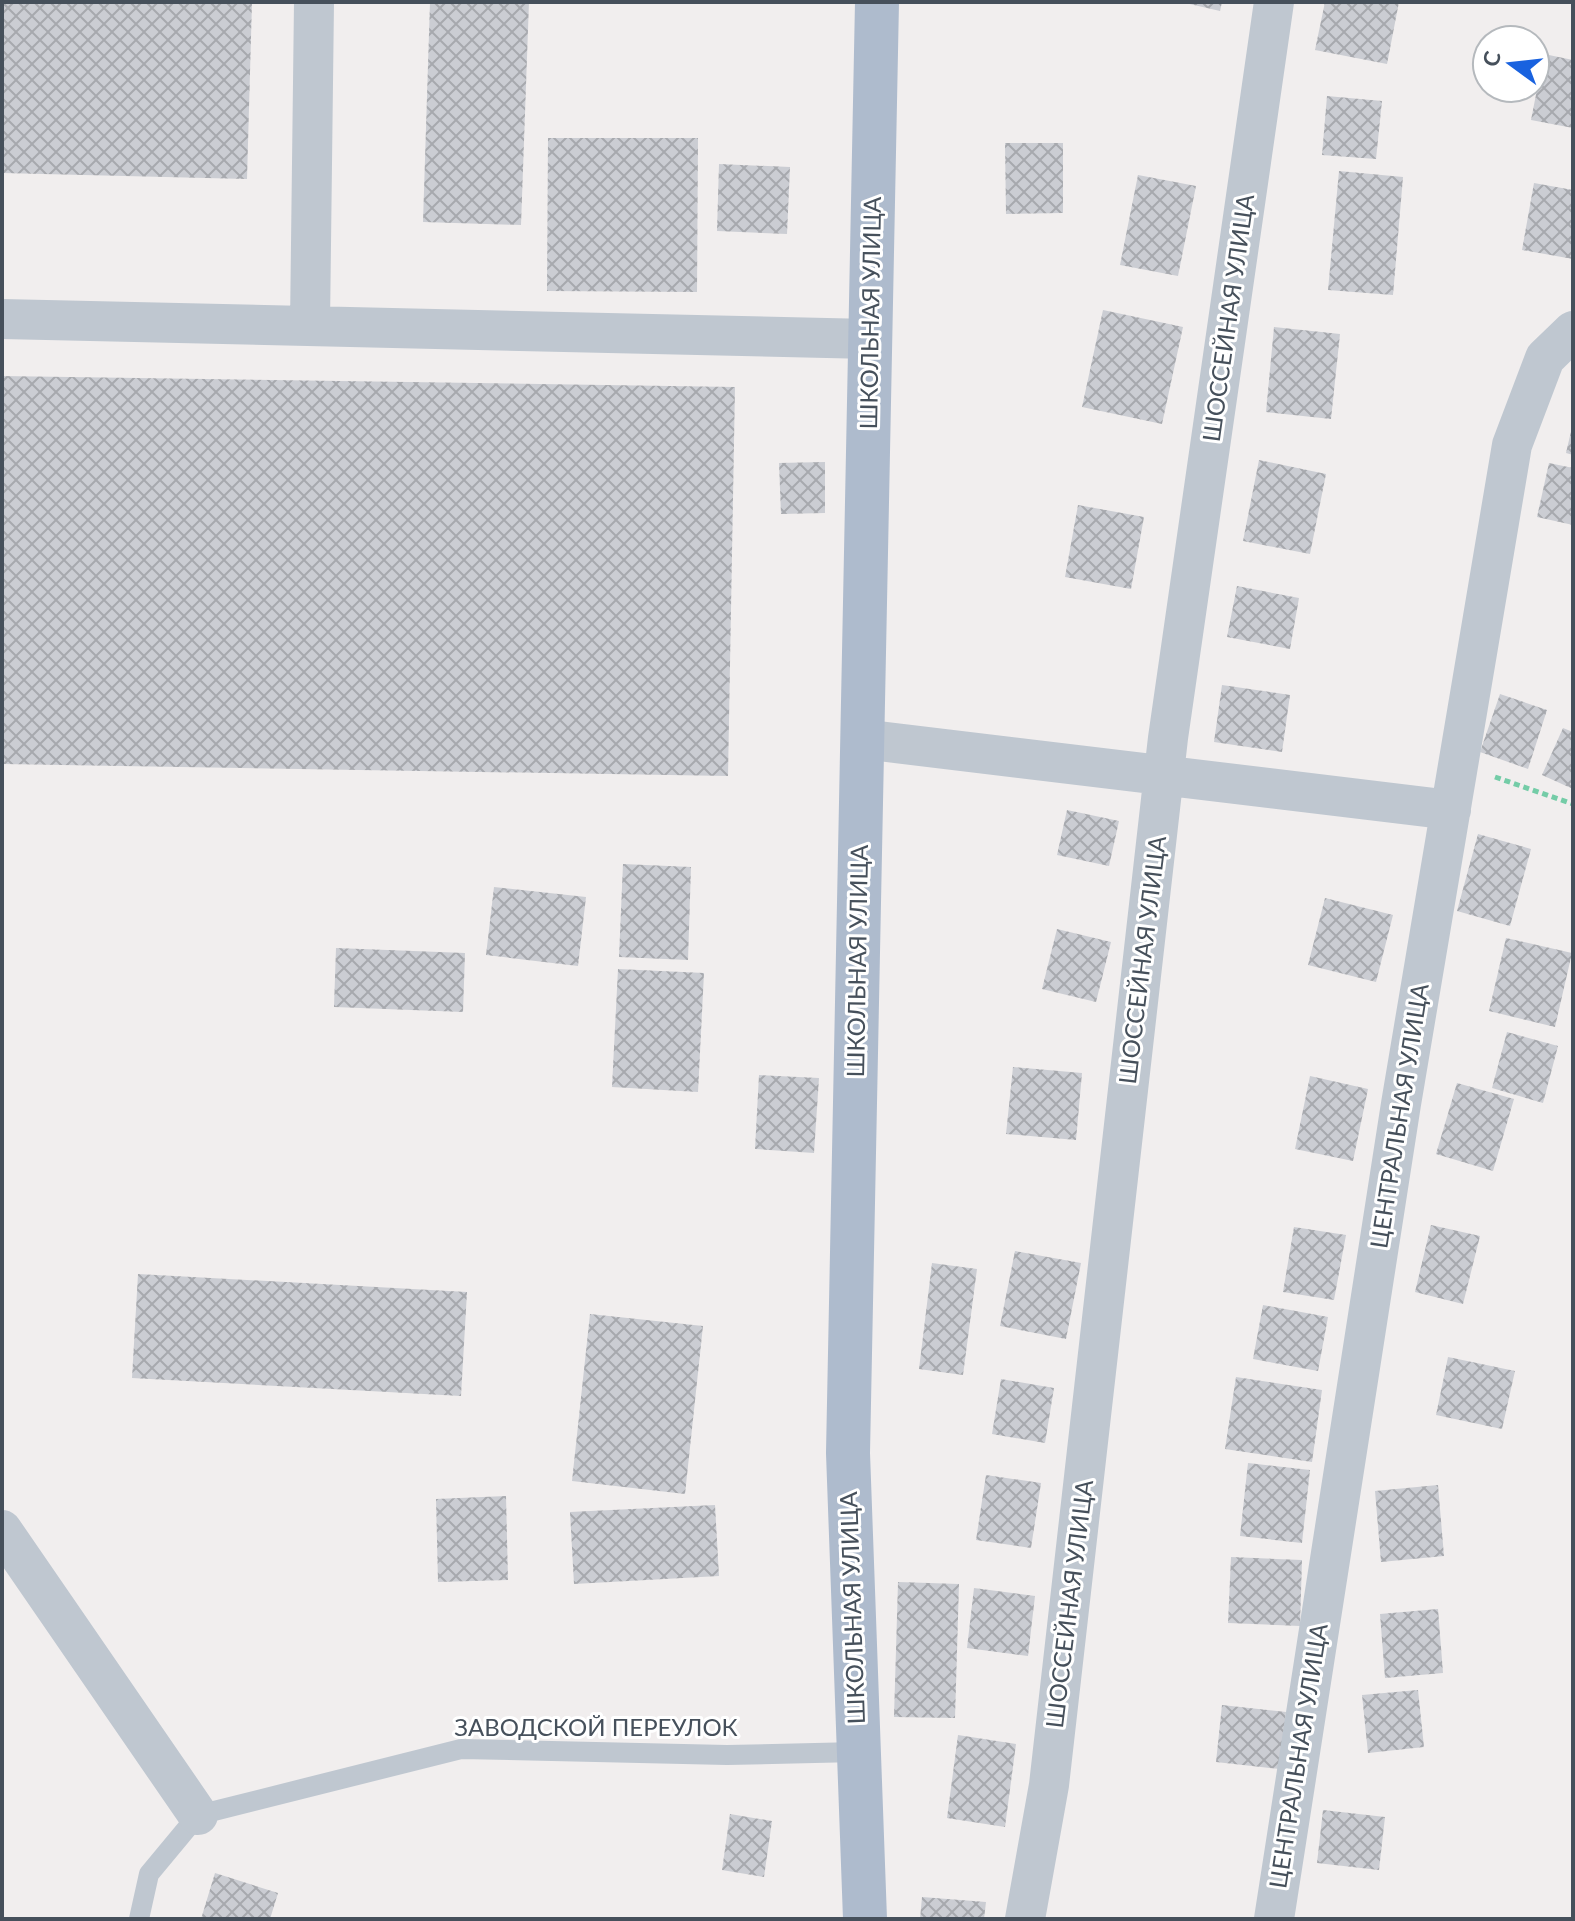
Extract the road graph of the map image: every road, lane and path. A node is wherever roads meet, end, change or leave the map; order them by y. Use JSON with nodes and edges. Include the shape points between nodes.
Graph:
{"nodes":[{"id":1,"x":314,"y":2,"type":"edge"},
{"id":2,"x":877,"y":2,"type":"edge"},
{"id":3,"x":1274,"y":2,"type":"edge"},
{"id":4,"x":2,"y":319,"type":"edge"},
{"id":5,"x":310,"y":325,"type":"junction"},
{"id":6,"x":1573,"y":331,"type":"edge"},
{"id":7,"x":870,"y":339,"type":"junction"},
{"id":8,"x":862,"y":739,"type":"junction"},
{"id":9,"x":1459,"y":765,"type":"junction"},
{"id":10,"x":1164,"y":774,"type":"junction"},
{"id":11,"x":1573,"y":804,"type":"edge"},
{"id":12,"x":1451,"y":810,"type":"junction"},
{"id":13,"x":2,"y":1530,"type":"edge"},
{"id":14,"x":857,"y":1752,"type":"junction"},
{"id":15,"x":198,"y":1815,"type":"junction"},
{"id":16,"x":139,"y":1919,"type":"edge"},
{"id":17,"x":865,"y":1919,"type":"edge"},
{"id":18,"x":1025,"y":1919,"type":"edge"},
{"id":19,"x":1274,"y":1919,"type":"edge"}],
"edges":[{"from":1,"to":5,"type":"street"},
{"from":2,"to":7,"type":"main road","name":"ШКОЛЬНАЯ УЛИЦА"},
{"from":3,"to":10,"type":"street","name":"ШОССЕЙНАЯ УЛИЦА"},
{"from":4,"to":5,"type":"street"},
{"from":5,"to":7,"type":"street"},
{"from":6,"to":9,"type":"street","name":"ЦЕНТРАЛЬНАЯ УЛИЦА","via":[[1545,358],[1512,445]]},
{"from":7,"to":8,"type":"main road","name":"ШКОЛЬНАЯ УЛИЦА"},
{"from":8,"to":10,"type":"street"},
{"from":8,"to":14,"type":"main road","name":"ШКОЛЬНАЯ УЛИЦА","via":[[848,1453]]},
{"from":9,"to":11,"type":"path"},
{"from":9,"to":12,"type":"street","name":"ЦЕНТРАЛЬНАЯ УЛИЦА"},
{"from":10,"to":12,"type":"street"},
{"from":10,"to":18,"type":"street","name":"ШОССЕЙНАЯ УЛИЦА","via":[[1049,1785]]},
{"from":12,"to":19,"type":"street","name":"ЦЕНТРАЛЬНАЯ УЛИЦА"},
{"from":13,"to":15,"type":"street"},
{"from":14,"to":15,"type":"lane","name":"ЗАВОДСКОЙ ПЕРЕУЛОК","via":[[461,1749]]},
{"from":14,"to":17,"type":"main road","name":"ШКОЛЬНАЯ УЛИЦА"},
{"from":15,"to":16,"type":"lane","via":[[149,1874]]}]}
